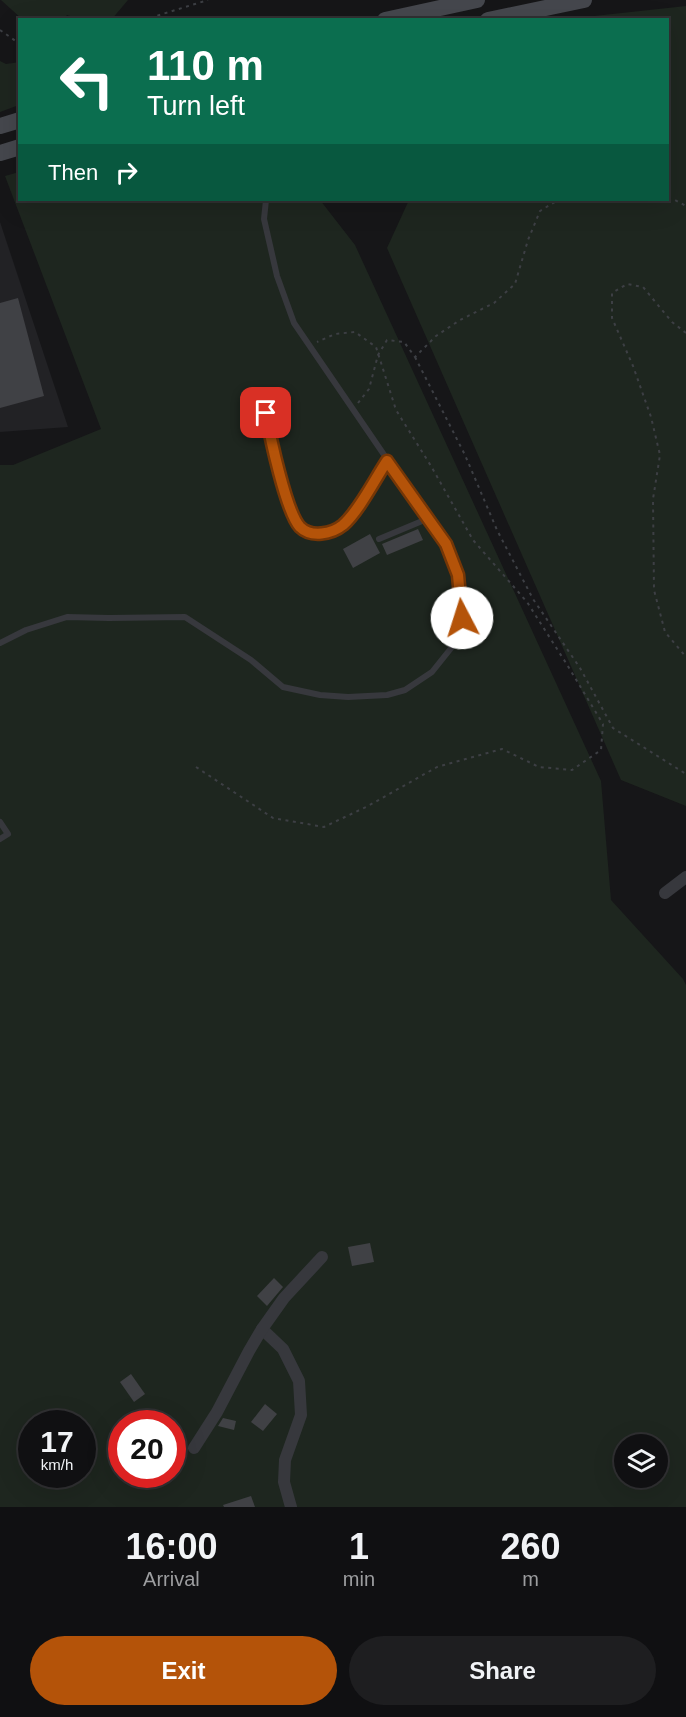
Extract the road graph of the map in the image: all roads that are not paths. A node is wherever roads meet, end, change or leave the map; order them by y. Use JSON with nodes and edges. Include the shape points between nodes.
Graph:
{"nodes":[{"id":1,"x":477,"y":0,"type":"edge"},
{"id":2,"x":584,"y":0,"type":"edge"},
{"id":3,"x":394,"y":18,"type":"edge"},
{"id":4,"x":498,"y":18,"type":"edge"},
{"id":5,"x":18,"y":121,"type":"edge"},
{"id":6,"x":0,"y":126,"type":"edge"},
{"id":7,"x":18,"y":148,"type":"edge"},
{"id":8,"x":0,"y":153,"type":"edge"},
{"id":9,"x":266,"y":201,"type":"edge"},
{"id":10,"x":262,"y":393,"type":"dead end"},
{"id":11,"x":387,"y":461,"type":"junction"},
{"id":12,"x":427,"y":519,"type":"junction"},
{"id":13,"x":379,"y":539,"type":"dead end"},
{"id":14,"x":0,"y":643,"type":"edge"},
{"id":15,"x":0,"y":822,"type":"edge"},
{"id":16,"x":0,"y":839,"type":"edge"},
{"id":17,"x":686,"y":877,"type":"edge"},
{"id":18,"x":665,"y":893,"type":"dead end"},
{"id":19,"x":322,"y":1257,"type":"dead end"},
{"id":20,"x":262,"y":1329,"type":"junction"},
{"id":21,"x":194,"y":1448,"type":"dead end"},
{"id":22,"x":291,"y":1507,"type":"edge"}],
"edges":[{"from":1,"to":3,"type":"street"},
{"from":2,"to":4,"type":"street"},
{"from":5,"to":6,"type":"street"},
{"from":7,"to":8,"type":"street"},
{"from":9,"to":11,"type":"lane","via":[[264,219],[294,322]]},
{"from":10,"to":11,"type":"lane","via":[[289,507],[301,527],[328,533],[345,524]]},
{"from":11,"to":12,"type":"lane"},
{"from":12,"to":13,"type":"lane"},
{"from":12,"to":14,"type":"lane","via":[[446,544],[458,575],[462,618],[456,642],[432,672],[405,690],[348,697],[284,687],[185,617],[67,617]]},
{"from":15,"to":16,"type":"lane","via":[[8,834]]},
{"from":17,"to":18,"type":"street"},
{"from":19,"to":20,"type":"street"},
{"from":20,"to":21,"type":"street"},
{"from":20,"to":22,"type":"street","via":[[283,1349],[299,1381],[301,1414],[285,1460],[284,1482]]}]}
